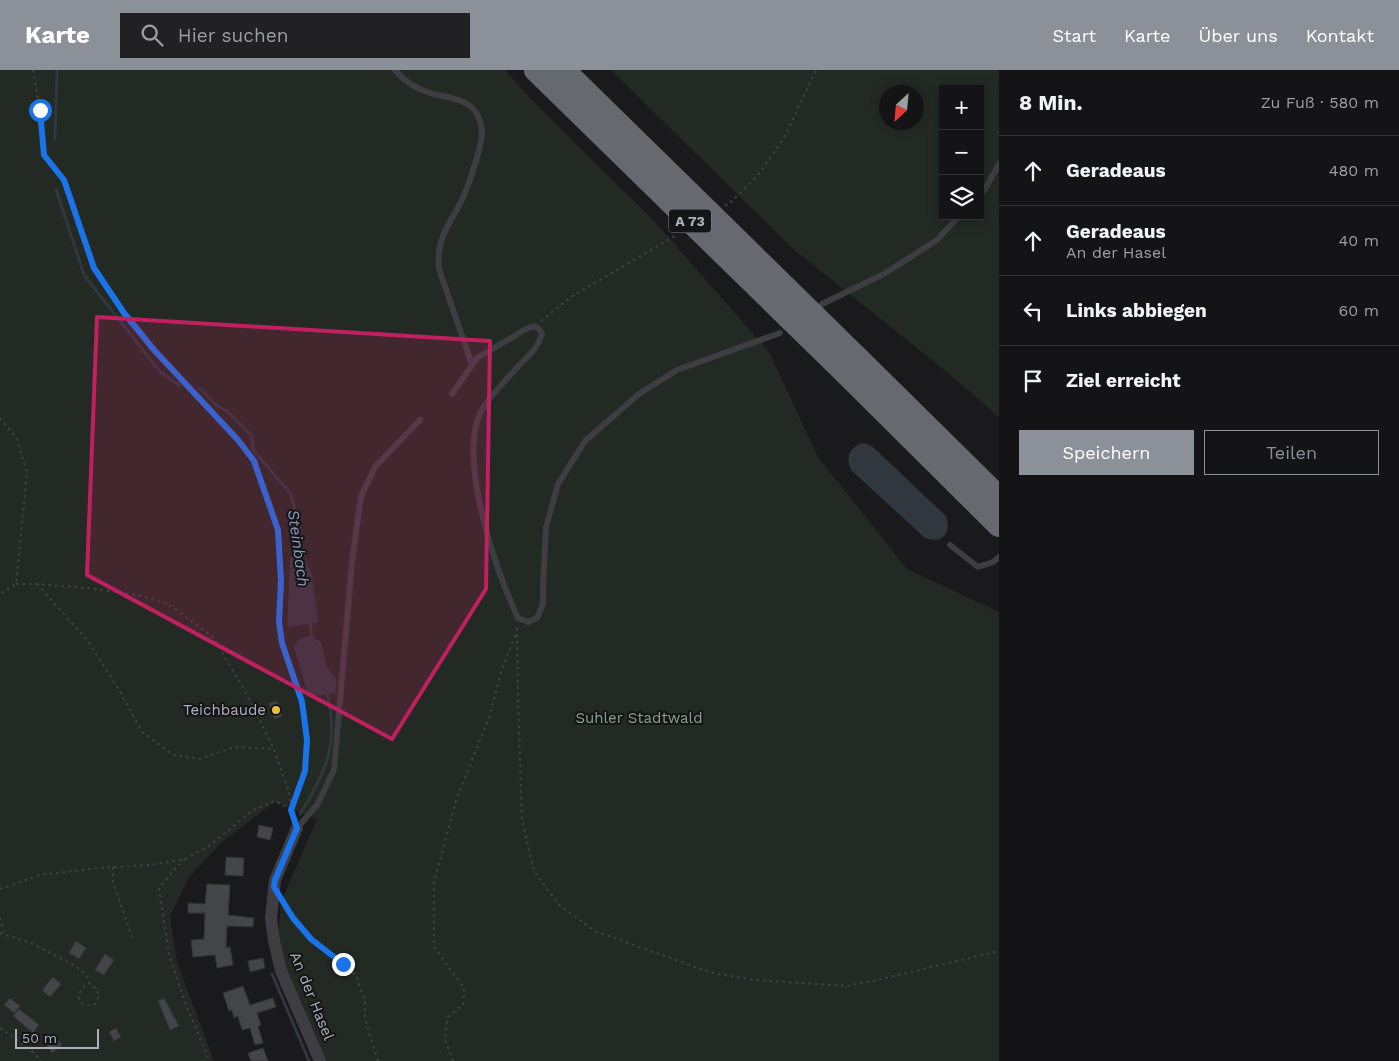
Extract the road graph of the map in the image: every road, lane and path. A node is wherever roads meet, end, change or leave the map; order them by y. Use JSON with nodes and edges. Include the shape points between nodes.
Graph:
{"nodes":[{"id":1,"x":33,"y":70,"type":"edge"},
{"id":2,"x":395,"y":70,"type":"edge"},
{"id":3,"x":536,"y":70,"type":"edge"},
{"id":4,"x":562,"y":70,"type":"edge"},
{"id":5,"x":999,"y":164,"type":"edge"},
{"id":6,"x":984,"y":190,"type":"edge"},
{"id":7,"x":955,"y":220,"type":"edge"},
{"id":8,"x":822,"y":304,"type":"dead end"},
{"id":9,"x":780,"y":334,"type":"dead end"},
{"id":10,"x":472,"y":365,"type":"junction"},
{"id":11,"x":851,"y":365,"type":"junction"},
{"id":12,"x":452,"y":394,"type":"dead end"},
{"id":13,"x":0,"y":418,"type":"edge"},
{"id":14,"x":420,"y":420,"type":"dead end"},
{"id":15,"x":999,"y":498,"type":"edge"},
{"id":16,"x":999,"y":525,"type":"edge"},
{"id":17,"x":950,"y":544,"type":"dead end"},
{"id":18,"x":999,"y":557,"type":"edge"},
{"id":19,"x":16,"y":584,"type":"junction"},
{"id":20,"x":37,"y":584,"type":"junction"},
{"id":21,"x":0,"y":594,"type":"edge"},
{"id":22,"x":518,"y":618,"type":"junction"},
{"id":23,"x":517,"y":630,"type":"junction"},
{"id":24,"x":274,"y":749,"type":"junction"},
{"id":25,"x":291,"y":810,"type":"junction"},
{"id":26,"x":297,"y":828,"type":"junction"},
{"id":27,"x":185,"y":859,"type":"junction"},
{"id":28,"x":113,"y":867,"type":"junction"},
{"id":29,"x":274,"y":887,"type":"junction"},
{"id":30,"x":0,"y":889,"type":"edge"},
{"id":31,"x":0,"y":918,"type":"edge"},
{"id":32,"x":0,"y":933,"type":"edge"},
{"id":33,"x":4,"y":934,"type":"junction"},
{"id":34,"x":132,"y":937,"type":"dead end"},
{"id":35,"x":999,"y":951,"type":"edge"},
{"id":36,"x":350,"y":960,"type":"dead end"},
{"id":37,"x":356,"y":976,"type":"junction"},
{"id":38,"x":89,"y":983,"type":"junction"},
{"id":39,"x":0,"y":1028,"type":"edge"},
{"id":40,"x":208,"y":1057,"type":"dead end"},
{"id":41,"x":42,"y":1061,"type":"edge"},
{"id":42,"x":320,"y":1061,"type":"edge"},
{"id":43,"x":378,"y":1061,"type":"edge"},
{"id":44,"x":453,"y":1061,"type":"edge"}],
"edges":[{"from":1,"to":25,"type":"path","via":[[44,155],[64,180],[94,268],[155,351],[254,461],[278,530],[279,622],[282,643],[302,702],[307,740],[305,771]]},
{"from":2,"to":10,"type":"lane","via":[[410,84],[467,104],[480,120],[482,132],[472,171],[438,252],[439,269]]},
{"from":3,"to":11,"type":"highway","number":"A 73","bridge":true},
{"from":4,"to":11,"type":"highway","number":"A 73","bridge":true},
{"from":5,"to":6,"type":"lane"},
{"from":7,"to":8,"type":"lane","via":[[937,240],[884,274]]},
{"from":9,"to":22,"type":"lane","via":[[677,370],[639,394],[585,441],[558,484],[546,526],[543,604],[537,618],[528,622]]},
{"from":10,"to":12,"type":"lane"},
{"from":10,"to":22,"type":"lane","via":[[477,358],[526,329],[534,326],[542,334],[536,349],[484,406],[476,426],[474,446],[479,500],[486,531]]},
{"from":11,"to":15,"type":"highway","number":"A 73"},
{"from":11,"to":16,"type":"highway","number":"A 73"},
{"from":13,"to":19,"type":"path","via":[[16,439],[27,472]]},
{"from":14,"to":26,"type":"lane","via":[[375,467],[360,496],[334,770],[317,805]]},
{"from":17,"to":18,"type":"lane","via":[[978,567]]},
{"from":19,"to":20,"type":"path"},
{"from":19,"to":21,"type":"path"},
{"from":20,"to":24,"type":"path","via":[[137,595],[168,604],[213,637]]},
{"from":20,"to":24,"type":"path","via":[[88,641],[142,732],[173,755],[200,759],[234,747]]},
{"from":22,"to":23,"type":"path"},
{"from":23,"to":35,"type":"path","via":[[522,820],[534,870],[559,905],[595,931],[712,973],[755,980],[848,986]]},
{"from":23,"to":44,"type":"path","via":[[501,672],[489,718],[456,797],[434,882],[434,947],[464,988],[463,1004],[448,1017],[445,1040]]},
{"from":24,"to":25,"type":"path","via":[[289,792]]},
{"from":25,"to":26,"type":"path"},
{"from":25,"to":27,"type":"path","via":[[275,802],[253,810],[209,846]]},
{"from":26,"to":29,"type":"street","name":"An der Hasel"},
{"from":27,"to":28,"type":"path"},
{"from":27,"to":40,"type":"path","via":[[158,889],[169,954]]},
{"from":28,"to":30,"type":"path","via":[[40,875]]},
{"from":28,"to":34,"type":"path","via":[[113,882]]},
{"from":29,"to":37,"type":"path","via":[[311,939]]},
{"from":29,"to":42,"type":"street","name":"An der Hasel","via":[[271,918],[281,971]]},
{"from":31,"to":33,"type":"path"},
{"from":32,"to":33,"type":"path"},
{"from":33,"to":38,"type":"path","via":[[31,943],[77,967],[87,976]]},
{"from":36,"to":37,"type":"path"},
{"from":37,"to":43,"type":"path"},
{"from":38,"to":38,"type":"path","via":[[99,996],[95,1004],[88,1006],[79,1000],[79,994]]},
{"from":39,"to":41,"type":"path"}]}
